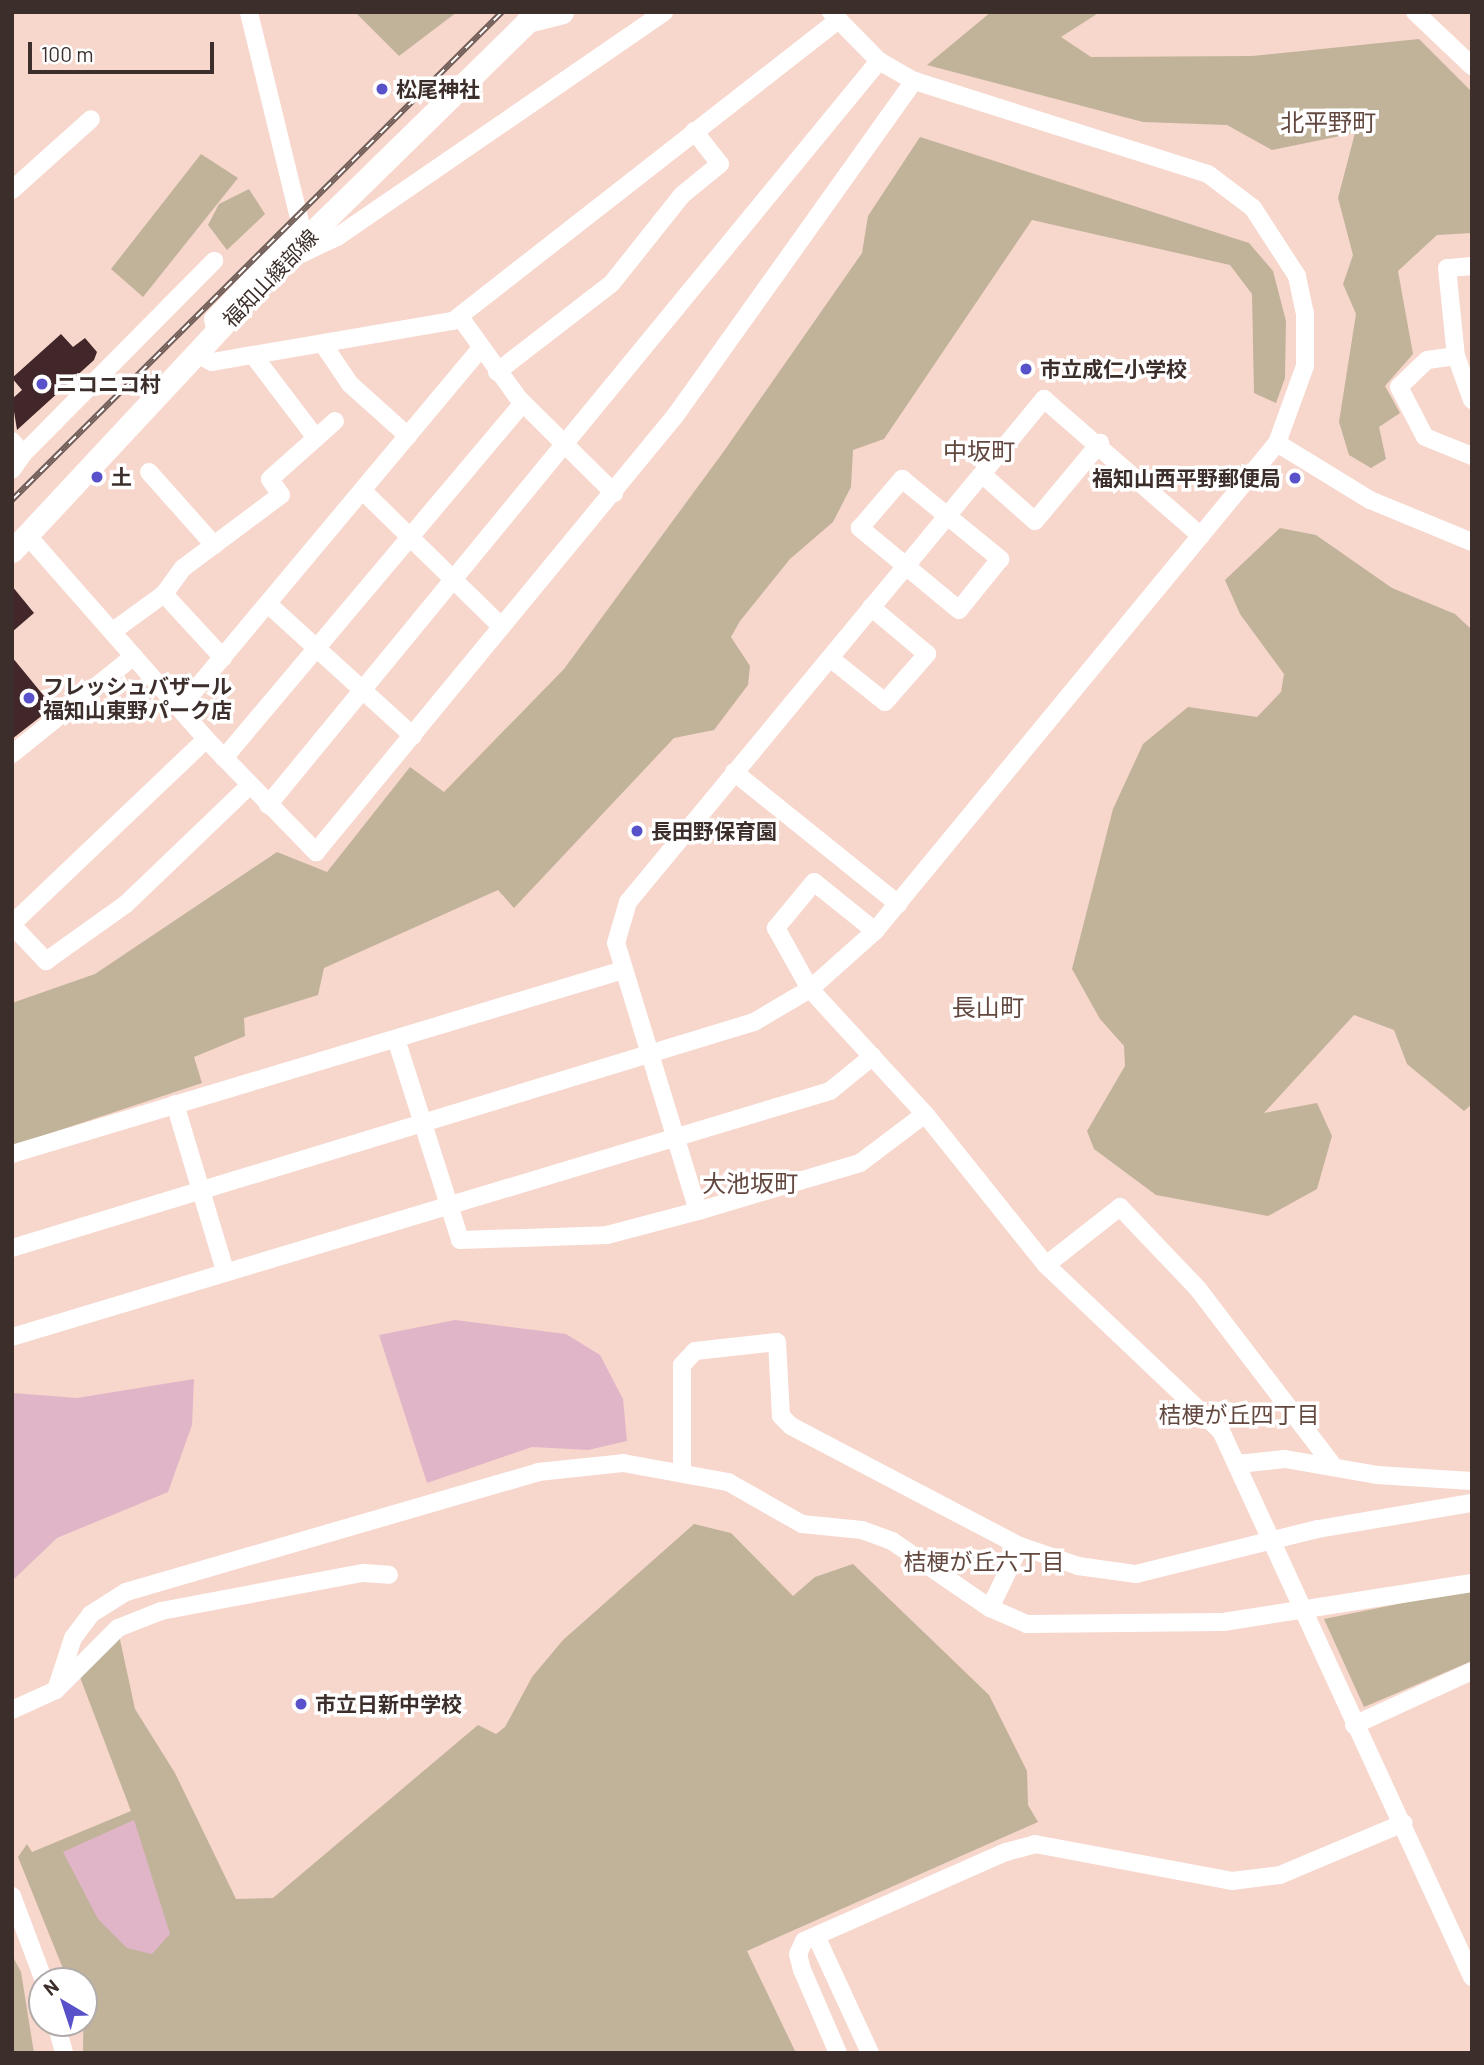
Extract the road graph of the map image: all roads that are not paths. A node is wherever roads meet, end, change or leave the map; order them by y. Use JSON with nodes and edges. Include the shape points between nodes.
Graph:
{"nodes":[{"id":1,"x":249,"y":12,"type":"edge"},
{"id":2,"x":562,"y":12,"type":"edge"},
{"id":3,"x":663,"y":12,"type":"edge"},
{"id":4,"x":1415,"y":12,"type":"edge"},
{"id":5,"x":834,"y":16,"type":"edge"},
{"id":6,"x":532,"y":17,"type":"edge"},
{"id":7,"x":879,"y":61,"type":"junction"},
{"id":8,"x":1472,"y":66,"type":"edge"},
{"id":9,"x":914,"y":81,"type":"junction"},
{"id":10,"x":91,"y":119,"type":"dead end"},
{"id":11,"x":694,"y":131,"type":"junction"},
{"id":12,"x":12,"y":190,"type":"edge"},
{"id":13,"x":214,"y":261,"type":"dead end"},
{"id":14,"x":281,"y":264,"type":"junction"},
{"id":15,"x":1472,"y":266,"type":"edge"},
{"id":16,"x":460,"y":317,"type":"junction"},
{"id":17,"x":216,"y":334,"type":"junction"},
{"id":18,"x":325,"y":347,"type":"junction"},
{"id":19,"x":479,"y":350,"type":"junction"},
{"id":20,"x":197,"y":354,"type":"junction"},
{"id":21,"x":253,"y":355,"type":"junction"},
{"id":22,"x":1455,"y":356,"type":"junction"},
{"id":23,"x":497,"y":372,"type":"junction"},
{"id":24,"x":1472,"y":400,"type":"edge"},
{"id":25,"x":523,"y":403,"type":"junction"},
{"id":26,"x":335,"y":421,"type":"dead end"},
{"id":27,"x":408,"y":436,"type":"junction"},
{"id":28,"x":316,"y":438,"type":"junction"},
{"id":29,"x":1100,"y":443,"type":"junction"},
{"id":30,"x":1277,"y":443,"type":"junction"},
{"id":31,"x":565,"y":444,"type":"junction"},
{"id":32,"x":18,"y":448,"type":"edge"},
{"id":33,"x":1472,"y":456,"type":"edge"},
{"id":34,"x":12,"y":470,"type":"edge"},
{"id":35,"x":149,"y":472,"type":"dead end"},
{"id":36,"x":983,"y":475,"type":"junction"},
{"id":37,"x":363,"y":491,"type":"junction"},
{"id":38,"x":614,"y":493,"type":"junction"},
{"id":39,"x":949,"y":516,"type":"junction"},
{"id":40,"x":407,"y":534,"type":"junction"},
{"id":41,"x":1201,"y":536,"type":"junction"},
{"id":42,"x":1472,"y":542,"type":"edge"},
{"id":43,"x":17,"y":544,"type":"edge"},
{"id":44,"x":214,"y":545,"type":"junction"},
{"id":45,"x":905,"y":566,"type":"junction"},
{"id":46,"x":454,"y":580,"type":"junction"},
{"id":47,"x":164,"y":594,"type":"junction"},
{"id":48,"x":268,"y":604,"type":"junction"},
{"id":49,"x":871,"y":607,"type":"junction"},
{"id":50,"x":502,"y":627,"type":"junction"},
{"id":51,"x":113,"y":631,"type":"junction"},
{"id":52,"x":315,"y":645,"type":"junction"},
{"id":53,"x":134,"y":656,"type":"junction"},
{"id":54,"x":223,"y":658,"type":"junction"},
{"id":55,"x":830,"y":658,"type":"junction"},
{"id":56,"x":363,"y":689,"type":"junction"},
{"id":57,"x":180,"y":708,"type":"junction"},
{"id":58,"x":413,"y":736,"type":"junction"},
{"id":59,"x":206,"y":739,"type":"junction"},
{"id":60,"x":12,"y":754,"type":"edge"},
{"id":61,"x":224,"y":758,"type":"junction"},
{"id":62,"x":734,"y":772,"type":"junction"},
{"id":63,"x":250,"y":785,"type":"junction"},
{"id":64,"x":268,"y":804,"type":"junction"},
{"id":65,"x":898,"y":904,"type":"junction"},
{"id":66,"x":12,"y":925,"type":"edge"},
{"id":67,"x":875,"y":931,"type":"junction"},
{"id":68,"x":623,"y":970,"type":"junction"},
{"id":69,"x":810,"y":989,"type":"junction"},
{"id":70,"x":396,"y":1038,"type":"junction"},
{"id":71,"x":651,"y":1053,"type":"junction"},
{"id":72,"x":873,"y":1056,"type":"junction"},
{"id":73,"x":175,"y":1104,"type":"junction"},
{"id":74,"x":925,"y":1114,"type":"junction"},
{"id":75,"x":424,"y":1122,"type":"junction"},
{"id":76,"x":674,"y":1136,"type":"junction"},
{"id":77,"x":12,"y":1154,"type":"edge"},
{"id":78,"x":204,"y":1188,"type":"junction"},
{"id":79,"x":448,"y":1205,"type":"junction"},
{"id":80,"x":698,"y":1211,"type":"junction"},
{"id":81,"x":12,"y":1248,"type":"edge"},
{"id":82,"x":1046,"y":1265,"type":"junction"},
{"id":83,"x":225,"y":1271,"type":"junction"},
{"id":84,"x":12,"y":1337,"type":"edge"},
{"id":85,"x":1332,"y":1464,"type":"junction"},
{"id":86,"x":682,"y":1469,"type":"junction"},
{"id":87,"x":1241,"y":1472,"type":"junction"},
{"id":88,"x":1472,"y":1481,"type":"edge"},
{"id":89,"x":1472,"y":1503,"type":"edge"},
{"id":90,"x":1020,"y":1546,"type":"junction"},
{"id":91,"x":389,"y":1575,"type":"dead end"},
{"id":92,"x":1472,"y":1583,"type":"edge"},
{"id":93,"x":990,"y":1608,"type":"junction"},
{"id":94,"x":1472,"y":1671,"type":"edge"},
{"id":95,"x":56,"y":1690,"type":"junction"},
{"id":96,"x":12,"y":1710,"type":"edge"},
{"id":97,"x":1354,"y":1724,"type":"junction"},
{"id":98,"x":1404,"y":1823,"type":"junction"},
{"id":99,"x":12,"y":1896,"type":"edge"},
{"id":100,"x":816,"y":1936,"type":"junction"},
{"id":101,"x":39,"y":1967,"type":"edge"},
{"id":102,"x":1472,"y":1977,"type":"edge"},
{"id":103,"x":838,"y":2053,"type":"edge"},
{"id":104,"x":870,"y":2053,"type":"edge"}],
"edges":[{"from":1,"to":17,"type":"street","via":[[301,226],[213,319]]},
{"from":2,"to":6,"type":"main road"},
{"from":3,"to":14,"type":"street","via":[[328,242]]},
{"from":4,"to":8,"type":"street"},
{"from":5,"to":7,"type":"street"},
{"from":5,"to":11,"type":"street"},
{"from":6,"to":14,"type":"main road","name":"福知山綾部線"},
{"from":7,"to":9,"type":"street"},
{"from":7,"to":31,"type":"street"},
{"from":9,"to":30,"type":"street","via":[[1208,173],[1253,208],[1297,276],[1305,314],[1305,366]]},
{"from":9,"to":38,"type":"street"},
{"from":10,"to":12,"type":"street"},
{"from":11,"to":16,"type":"street"},
{"from":11,"to":23,"type":"street","via":[[720,164],[682,195],[612,284]]},
{"from":13,"to":32,"type":"street"},
{"from":14,"to":17,"type":"main road","name":"福知山綾部線"},
{"from":15,"to":22,"type":"street","via":[[1447,268]]},
{"from":16,"to":18,"type":"street"},
{"from":16,"to":19,"type":"street"},
{"from":17,"to":20,"type":"main road","name":"福知山綾部線"},
{"from":18,"to":21,"type":"street"},
{"from":18,"to":27,"type":"street","via":[[350,384]]},
{"from":19,"to":23,"type":"street"},
{"from":19,"to":27,"type":"street"},
{"from":20,"to":21,"type":"street","via":[[212,362]]},
{"from":20,"to":43,"type":"main road","name":"福知山綾部線"},
{"from":21,"to":28,"type":"street"},
{"from":22,"to":24,"type":"street"},
{"from":22,"to":33,"type":"street","via":[[1427,360],[1399,387],[1425,437]]},
{"from":23,"to":25,"type":"street"},
{"from":25,"to":31,"type":"street"},
{"from":25,"to":40,"type":"street"},
{"from":26,"to":28,"type":"street"},
{"from":27,"to":37,"type":"street"},
{"from":28,"to":44,"type":"street","via":[[270,479],[281,495]]},
{"from":29,"to":36,"type":"street","via":[[1044,399]]},
{"from":29,"to":36,"type":"street","via":[[1034,521]]},
{"from":29,"to":41,"type":"street"},
{"from":30,"to":41,"type":"street"},
{"from":30,"to":42,"type":"street","via":[[1370,500]]},
{"from":31,"to":38,"type":"street"},
{"from":31,"to":46,"type":"street"},
{"from":32,"to":34,"type":"street"},
{"from":35,"to":44,"type":"street"},
{"from":36,"to":39,"type":"street"},
{"from":37,"to":40,"type":"street"},
{"from":37,"to":48,"type":"street"},
{"from":38,"to":50,"type":"street"},
{"from":39,"to":45,"type":"street"},
{"from":39,"to":45,"type":"street","via":[[902,479],[860,528]]},
{"from":39,"to":45,"type":"street","via":[[1000,559],[959,610]]},
{"from":40,"to":46,"type":"street"},
{"from":40,"to":52,"type":"street"},
{"from":41,"to":65,"type":"street"},
{"from":43,"to":51,"type":"street"},
{"from":44,"to":47,"type":"street","via":[[183,568]]},
{"from":45,"to":49,"type":"street"},
{"from":46,"to":50,"type":"street"},
{"from":46,"to":56,"type":"street"},
{"from":47,"to":51,"type":"street"},
{"from":47,"to":54,"type":"street"},
{"from":48,"to":52,"type":"street"},
{"from":48,"to":54,"type":"street"},
{"from":49,"to":55,"type":"street"},
{"from":49,"to":55,"type":"street","via":[[926,654],[886,702]]},
{"from":50,"to":58,"type":"street"},
{"from":51,"to":53,"type":"street"},
{"from":52,"to":56,"type":"street"},
{"from":52,"to":61,"type":"street"},
{"from":53,"to":57,"type":"street"},
{"from":53,"to":60,"type":"street"},
{"from":54,"to":57,"type":"street"},
{"from":55,"to":62,"type":"street"},
{"from":56,"to":58,"type":"street"},
{"from":56,"to":64,"type":"street"},
{"from":57,"to":59,"type":"street"},
{"from":58,"to":64,"type":"street","via":[[317,852]]},
{"from":59,"to":61,"type":"street"},
{"from":59,"to":66,"type":"street"},
{"from":61,"to":63,"type":"street"},
{"from":62,"to":65,"type":"street"},
{"from":62,"to":68,"type":"street","via":[[628,901],[616,943]]},
{"from":63,"to":64,"type":"street"},
{"from":63,"to":66,"type":"street","via":[[127,904],[46,961]]},
{"from":65,"to":67,"type":"street"},
{"from":67,"to":69,"type":"street"},
{"from":67,"to":69,"type":"street","via":[[814,882],[776,928]]},
{"from":68,"to":70,"type":"street"},
{"from":68,"to":71,"type":"street"},
{"from":69,"to":71,"type":"street","via":[[754,1022]]},
{"from":69,"to":72,"type":"street"},
{"from":70,"to":73,"type":"street"},
{"from":70,"to":75,"type":"street"},
{"from":71,"to":75,"type":"street"},
{"from":71,"to":76,"type":"street"},
{"from":72,"to":74,"type":"street"},
{"from":72,"to":76,"type":"street","via":[[830,1091]]},
{"from":73,"to":77,"type":"street"},
{"from":73,"to":78,"type":"street"},
{"from":74,"to":80,"type":"street","via":[[860,1163]]},
{"from":74,"to":82,"type":"street"},
{"from":75,"to":78,"type":"street"},
{"from":75,"to":79,"type":"street"},
{"from":76,"to":79,"type":"street"},
{"from":76,"to":80,"type":"street"},
{"from":78,"to":81,"type":"street"},
{"from":78,"to":83,"type":"street"},
{"from":79,"to":80,"type":"street","via":[[460,1240],[607,1235]]},
{"from":79,"to":83,"type":"street"},
{"from":82,"to":85,"type":"street","via":[[1120,1207],[1198,1289]]},
{"from":82,"to":87,"type":"street","via":[[1082,1305],[1194,1399]]},
{"from":83,"to":84,"type":"street"},
{"from":85,"to":87,"type":"street"},
{"from":85,"to":88,"type":"street","via":[[1377,1475]]},
{"from":86,"to":90,"type":"street","via":[[682,1365],[695,1351],[777,1342],[781,1416],[791,1426]]},
{"from":86,"to":93,"type":"street","via":[[728,1482],[802,1524],[862,1530],[892,1541]]},
{"from":86,"to":95,"type":"street","via":[[622,1464],[538,1472],[126,1592],[91,1614],[73,1638]]},
{"from":87,"to":97,"type":"street"},
{"from":89,"to":90,"type":"street","via":[[1318,1529],[1136,1574],[1077,1566]]},
{"from":90,"to":93,"type":"street"},
{"from":91,"to":95,"type":"street","via":[[363,1573],[161,1611],[118,1628]]},
{"from":92,"to":93,"type":"street","via":[[1223,1622],[1027,1624]]},
{"from":94,"to":97,"type":"street"},
{"from":95,"to":96,"type":"street"},
{"from":97,"to":98,"type":"street"},
{"from":98,"to":100,"type":"street","via":[[1280,1875],[1232,1881],[1035,1844]]},
{"from":98,"to":102,"type":"street"},
{"from":99,"to":101,"type":"street"},
{"from":100,"to":103,"type":"street","via":[[798,1954]]},
{"from":100,"to":104,"type":"street"}]}
